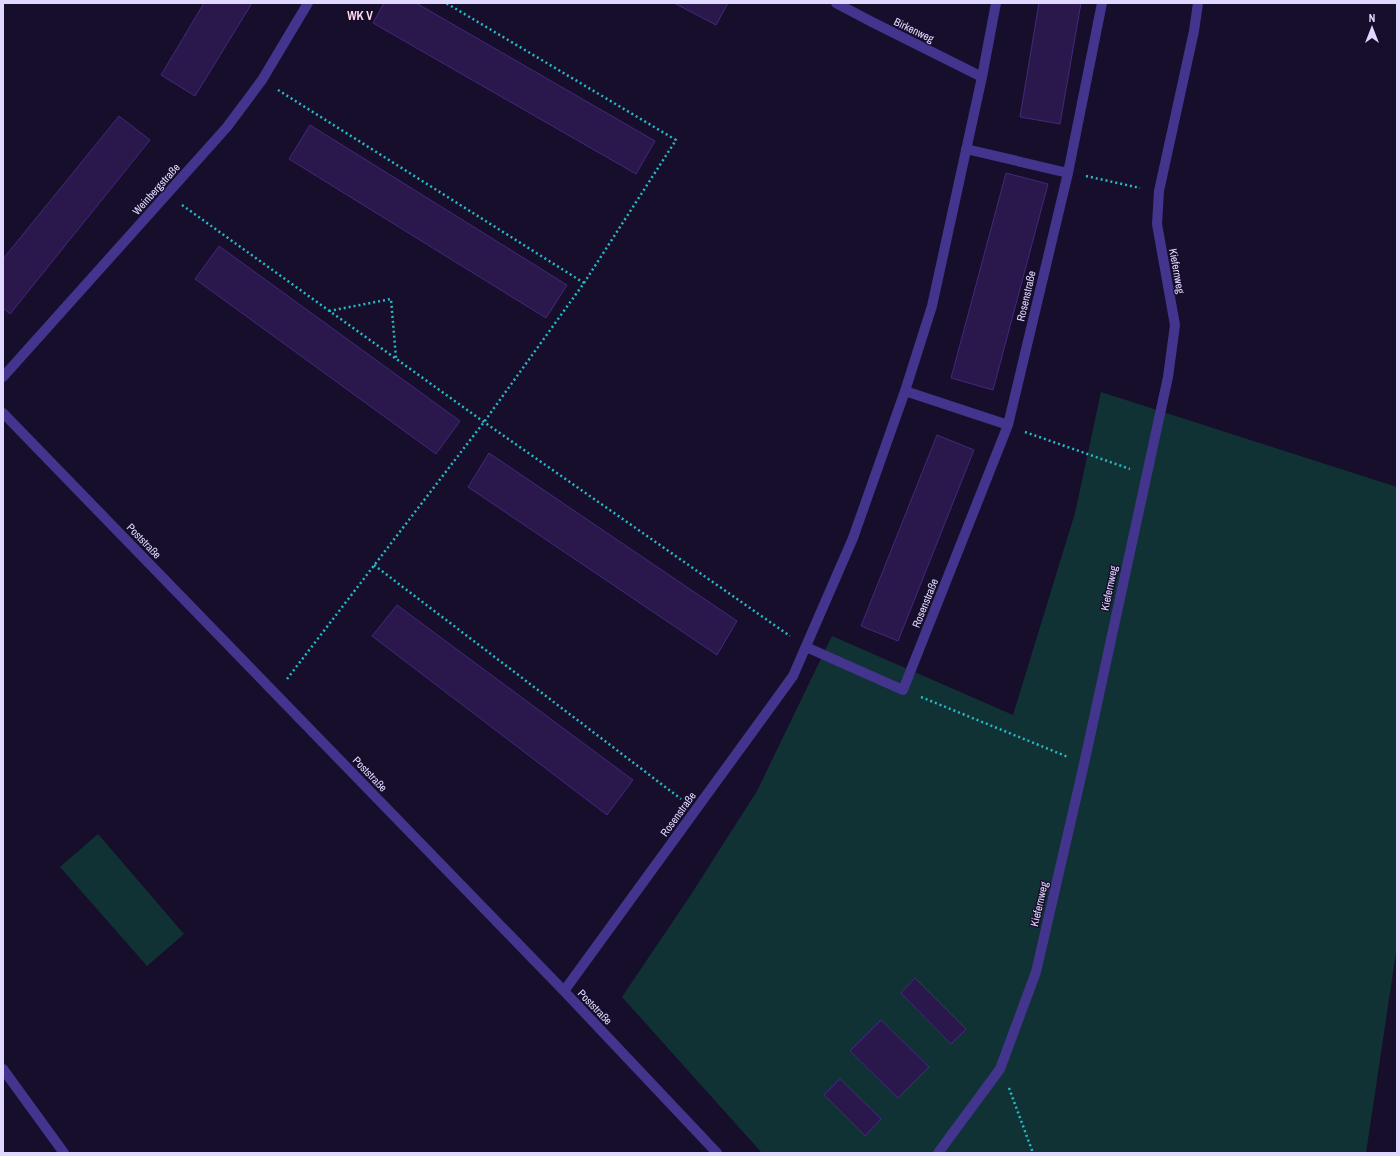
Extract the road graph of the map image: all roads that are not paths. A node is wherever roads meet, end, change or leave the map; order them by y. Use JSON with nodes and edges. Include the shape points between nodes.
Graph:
{"nodes":[{"id":1,"x":308,"y":3,"type":"edge"},
{"id":2,"x":836,"y":3,"type":"edge"},
{"id":3,"x":996,"y":3,"type":"edge"},
{"id":4,"x":1102,"y":3,"type":"edge"},
{"id":5,"x":1198,"y":3,"type":"edge"},
{"id":6,"x":982,"y":77,"type":"junction"},
{"id":7,"x":966,"y":149,"type":"junction"},
{"id":8,"x":1068,"y":173,"type":"junction"},
{"id":9,"x":3,"y":377,"type":"edge"},
{"id":10,"x":905,"y":391,"type":"junction"},
{"id":11,"x":3,"y":413,"type":"edge"},
{"id":12,"x":1008,"y":425,"type":"junction"},
{"id":13,"x":806,"y":647,"type":"junction"},
{"id":14,"x":564,"y":992,"type":"junction"},
{"id":15,"x":3,"y":1069,"type":"edge"},
{"id":16,"x":64,"y":1153,"type":"edge"},
{"id":17,"x":717,"y":1153,"type":"edge"},
{"id":18,"x":938,"y":1153,"type":"edge"}],
"edges":[{"from":1,"to":9,"type":"street","name":"Weinbergstraße","via":[[262,80],[227,127]]},
{"from":2,"to":6,"type":"street","name":"Birkenweg"},
{"from":3,"to":6,"type":"street","name":"Rosenstraße"},
{"from":4,"to":8,"type":"street","name":"Rosenstraße"},
{"from":5,"to":18,"type":"street","name":"Kiefernweg","via":[[1159,192],[1156,224],[1175,325],[1168,377],[1084,764],[1036,972],[1000,1069]]},
{"from":6,"to":7,"type":"street","name":"Rosenstraße"},
{"from":7,"to":8,"type":"street"},
{"from":7,"to":10,"type":"street","name":"Rosenstraße","via":[[932,306]]},
{"from":8,"to":12,"type":"street","name":"Rosenstraße"},
{"from":10,"to":12,"type":"street"},
{"from":10,"to":13,"type":"street","name":"Rosenstraße","via":[[853,538]]},
{"from":11,"to":14,"type":"street","name":"Poststraße"},
{"from":12,"to":13,"type":"street","name":"Rosenstraße","via":[[904,690]]},
{"from":13,"to":14,"type":"street","name":"Rosenstraße","via":[[793,676]]},
{"from":14,"to":17,"type":"street","name":"Poststraße"},
{"from":15,"to":16,"type":"street"}]}
